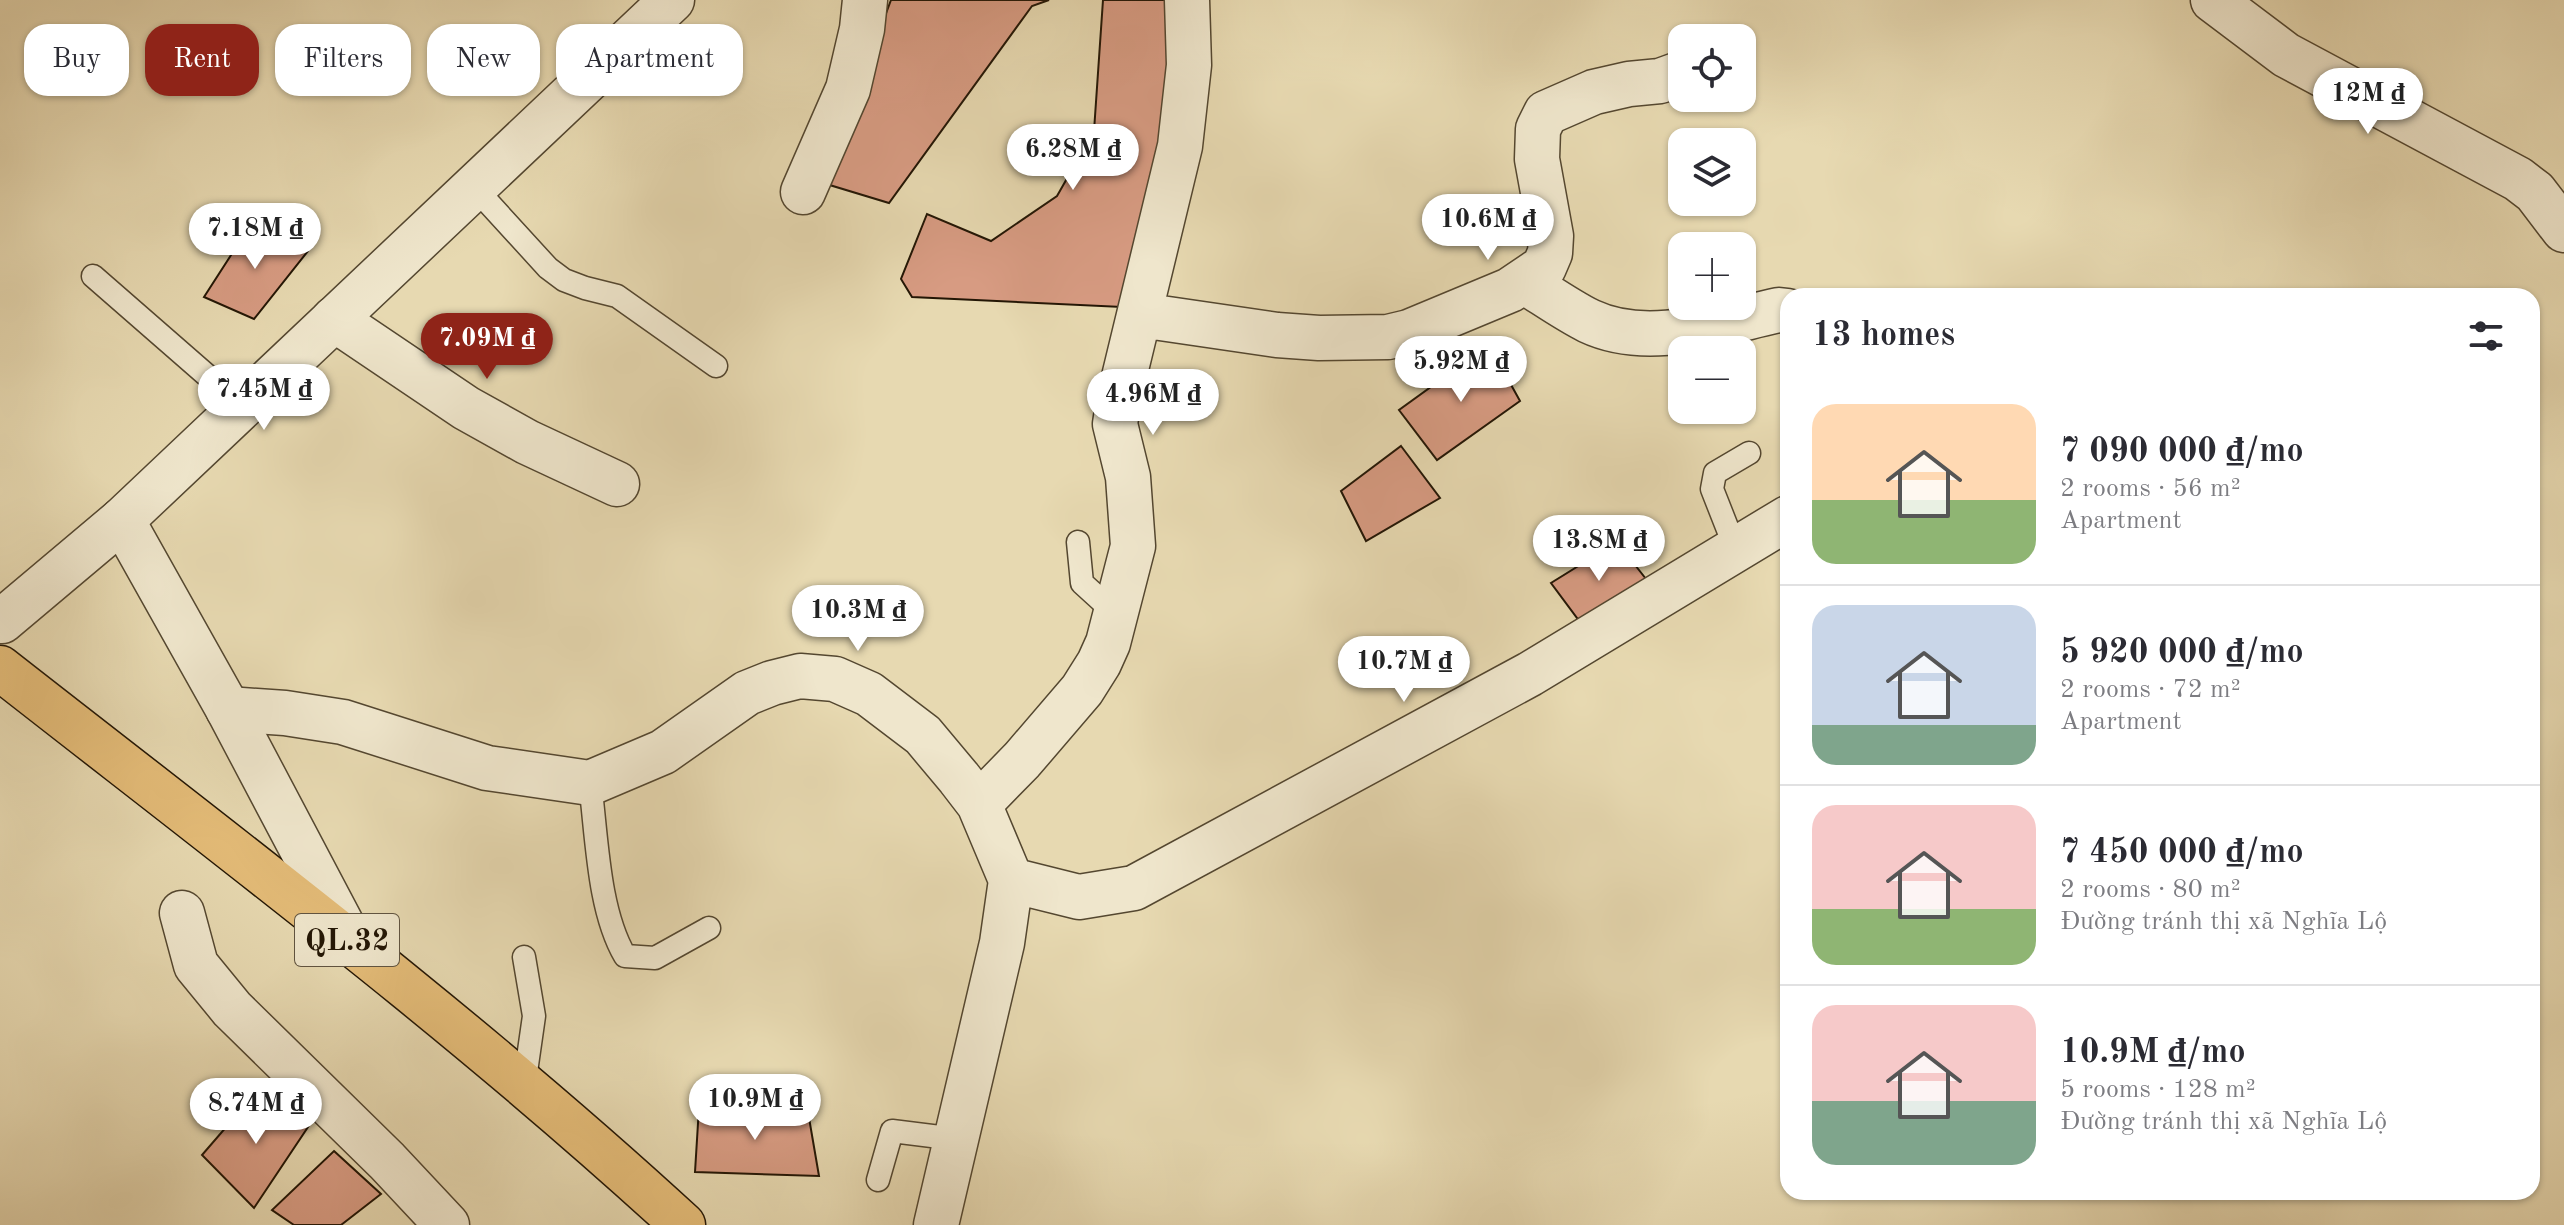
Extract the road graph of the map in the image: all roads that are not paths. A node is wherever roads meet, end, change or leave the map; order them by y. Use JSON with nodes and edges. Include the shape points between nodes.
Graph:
{"nodes":[{"id":1,"x":672,"y":0,"type":"edge"},
{"id":2,"x":865,"y":0,"type":"edge"},
{"id":3,"x":1187,"y":0,"type":"edge"},
{"id":4,"x":2213,"y":0,"type":"edge"},
{"id":5,"x":1668,"y":78,"type":"edge"},
{"id":6,"x":474,"y":187,"type":"junction"},
{"id":7,"x":803,"y":192,"type":"dead end"},
{"id":8,"x":2564,"y":230,"type":"edge"},
{"id":9,"x":93,"y":276,"type":"dead end"},
{"id":10,"x":1525,"y":282,"type":"junction"},
{"id":11,"x":1780,"y":310,"type":"edge"},
{"id":12,"x":1140,"y":315,"type":"junction"},
{"id":13,"x":334,"y":319,"type":"junction"},
{"id":14,"x":716,"y":366,"type":"dead end"},
{"id":15,"x":242,"y":406,"type":"junction"},
{"id":16,"x":1749,"y":453,"type":"dead end"},
{"id":17,"x":617,"y":484,"type":"dead end"},
{"id":18,"x":122,"y":520,"type":"junction"},
{"id":19,"x":1780,"y":523,"type":"edge"},
{"id":20,"x":1078,"y":542,"type":"dead end"},
{"id":21,"x":1736,"y":550,"type":"junction"},
{"id":22,"x":1116,"y":614,"type":"junction"},
{"id":23,"x":2,"y":621,"type":"edge"},
{"id":24,"x":0,"y":668,"type":"edge"},
{"id":25,"x":228,"y":709,"type":"junction"},
{"id":26,"x":590,"y":783,"type":"junction"},
{"id":27,"x":274,"y":797,"type":"junction"},
{"id":28,"x":979,"y":804,"type":"junction"},
{"id":29,"x":214,"y":836,"type":"junction"},
{"id":30,"x":1011,"y":880,"type":"junction"},
{"id":31,"x":182,"y":913,"type":"dead end"},
{"id":32,"x":709,"y":928,"type":"dead end"},
{"id":33,"x":352,"y":944,"type":"junction"},
{"id":34,"x":524,"y":957,"type":"dead end"},
{"id":35,"x":524,"y":1086,"type":"junction"},
{"id":36,"x":956,"y":1139,"type":"junction"},
{"id":37,"x":878,"y":1180,"type":"dead end"},
{"id":38,"x":447,"y":1225,"type":"edge"},
{"id":39,"x":683,"y":1225,"type":"edge"},
{"id":40,"x":936,"y":1225,"type":"edge"}],
"edges":[{"from":1,"to":6,"type":"street"},
{"from":2,"to":7,"type":"street","via":[[848,89]]},
{"from":3,"to":12,"type":"street","via":[[1189,65],[1180,146]]},
{"from":4,"to":8,"type":"street","via":[[2286,55],[2518,179]]},
{"from":5,"to":10,"type":"street","via":[[1594,92],[1546,113],[1538,129],[1537,159],[1550,253],[1544,267]]},
{"from":6,"to":13,"type":"street"},
{"from":6,"to":14,"type":"lane","via":[[556,274],[617,296]]},
{"from":9,"to":15,"type":"lane"},
{"from":10,"to":11,"type":"street","via":[[1590,321],[1631,332],[1693,329]]},
{"from":10,"to":12,"type":"street","via":[[1388,337],[1277,335]]},
{"from":12,"to":22,"type":"street","via":[[1115,424],[1128,477],[1133,546]]},
{"from":13,"to":15,"type":"street"},
{"from":13,"to":17,"type":"street","via":[[466,408]]},
{"from":15,"to":18,"type":"street"},
{"from":16,"to":21,"type":"lane","via":[[1715,473],[1712,489]]},
{"from":18,"to":23,"type":"street"},
{"from":18,"to":25,"type":"street"},
{"from":19,"to":21,"type":"street"},
{"from":20,"to":22,"type":"lane","via":[[1082,583]]},
{"from":21,"to":30,"type":"street","via":[[1530,674],[1134,888],[1079,897]]},
{"from":22,"to":28,"type":"street","via":[[1099,663],[1082,690]]},
{"from":24,"to":29,"type":"highway","number":"QL.32"},
{"from":25,"to":26,"type":"street","via":[[343,722],[487,768]]},
{"from":25,"to":27,"type":"street"},
{"from":26,"to":28,"type":"street","via":[[663,752],[747,693],[800,676],[835,679],[869,694],[923,735]]},
{"from":26,"to":32,"type":"lane","via":[[607,909],[625,956],[655,958]]},
{"from":27,"to":29,"type":"street","via":[[266,829],[244,838]]},
{"from":27,"to":33,"type":"street"},
{"from":28,"to":30,"type":"street"},
{"from":29,"to":33,"type":"highway","number":"QL.32"},
{"from":30,"to":36,"type":"street","via":[[999,957]]},
{"from":31,"to":38,"type":"street","via":[[196,965],[232,1009]]},
{"from":33,"to":35,"type":"highway","number":"QL.32"},
{"from":34,"to":35,"type":"lane","via":[[534,1016]]},
{"from":35,"to":39,"type":"highway","number":"QL.32"},
{"from":36,"to":37,"type":"lane","via":[[892,1131]]},
{"from":36,"to":40,"type":"street"}]}
